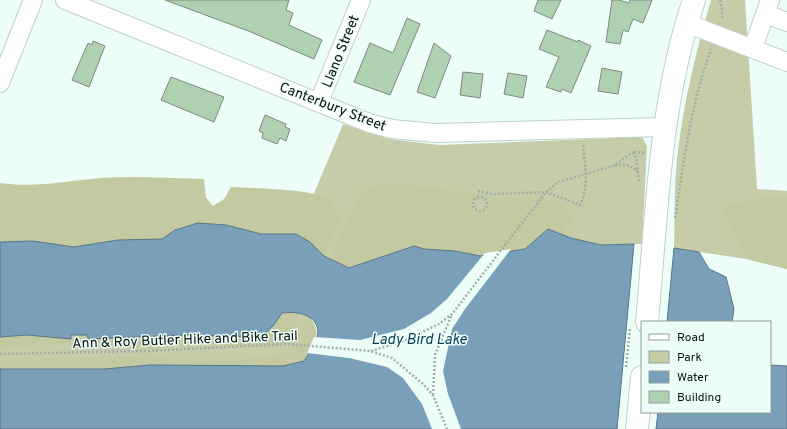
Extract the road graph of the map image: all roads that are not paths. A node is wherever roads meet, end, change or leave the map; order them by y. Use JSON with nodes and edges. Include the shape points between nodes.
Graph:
{"nodes":[{"id":1,"x":33,"y":0,"type":"edge"},
{"id":2,"x":65,"y":0,"type":"edge"},
{"id":3,"x":361,"y":0,"type":"edge"},
{"id":4,"x":694,"y":0,"type":"edge"},
{"id":5,"x":768,"y":7,"type":"edge"},
{"id":6,"x":787,"y":22,"type":"edge"},
{"id":7,"x":686,"y":23,"type":"junction"},
{"id":8,"x":753,"y":48,"type":"junction"},
{"id":9,"x":787,"y":62,"type":"edge"},
{"id":10,"x":0,"y":83,"type":"edge"},
{"id":11,"x":319,"y":102,"type":"junction"},
{"id":12,"x":664,"y":127,"type":"junction"},
{"id":13,"x":639,"y":322,"type":"edge"},
{"id":14,"x":634,"y":376,"type":"edge"},
{"id":15,"x":637,"y":429,"type":"edge"}],
"edges":[{"from":1,"to":10,"type":"street"},
{"from":2,"to":11,"type":"street","name":"Canterbury Street"},
{"from":3,"to":11,"type":"street","name":"Llano Street"},
{"from":4,"to":7,"type":"main road"},
{"from":5,"to":6,"type":"street"},
{"from":5,"to":8,"type":"street"},
{"from":7,"to":8,"type":"street"},
{"from":7,"to":12,"type":"main road","via":[[674,69]]},
{"from":8,"to":9,"type":"street"},
{"from":11,"to":12,"type":"street","name":"Canterbury Street","via":[[369,123],[412,132]]},
{"from":12,"to":13,"type":"main road","via":[[654,246]]},
{"from":14,"to":15,"type":"main road"}]}
